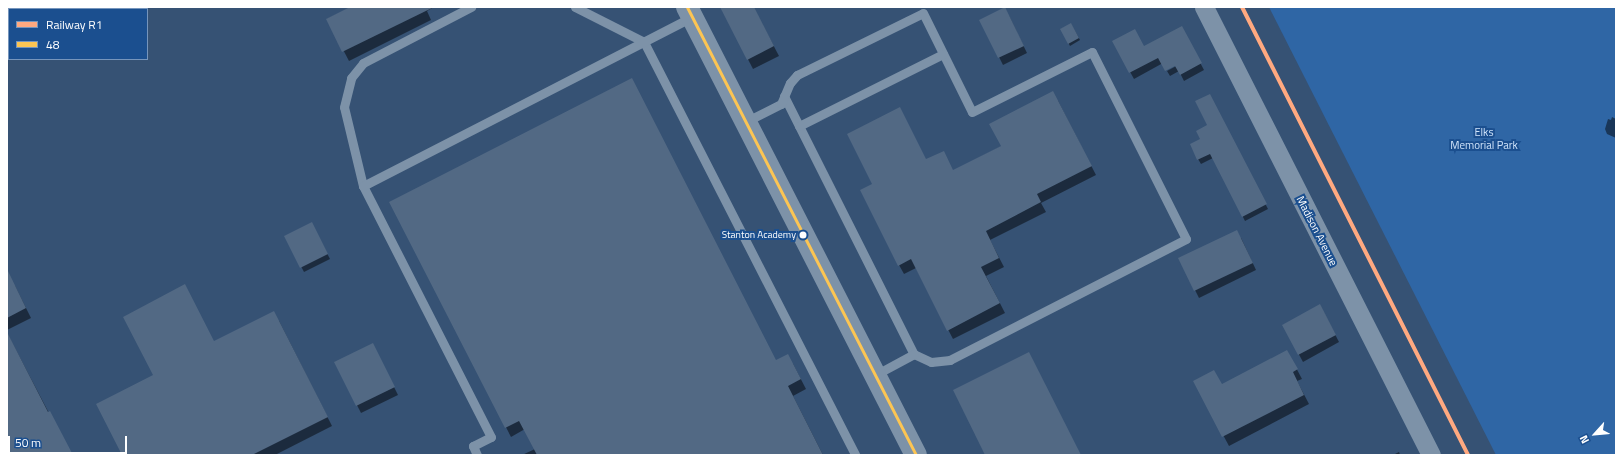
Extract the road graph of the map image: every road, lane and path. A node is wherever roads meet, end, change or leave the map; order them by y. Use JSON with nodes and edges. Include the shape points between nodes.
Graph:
{"nodes":[{"id":1,"x":471,"y":7,"type":"edge"},
{"id":2,"x":575,"y":7,"type":"edge"},
{"id":3,"x":1204,"y":7,"type":"edge"},
{"id":4,"x":690,"y":12,"type":"edge"},
{"id":5,"x":644,"y":42,"type":"junction"},
{"id":6,"x":943,"y":54,"type":"junction"},
{"id":7,"x":784,"y":96,"type":"junction"},
{"id":8,"x":745,"y":122,"type":"junction"},
{"id":9,"x":799,"y":126,"type":"junction"},
{"id":10,"x":362,"y":186,"type":"junction"},
{"id":11,"x":914,"y":354,"type":"junction"},
{"id":12,"x":875,"y":375,"type":"junction"},
{"id":13,"x":477,"y":455,"type":"edge"},
{"id":14,"x":855,"y":455,"type":"edge"},
{"id":15,"x":916,"y":455,"type":"edge"},
{"id":16,"x":1431,"y":455,"type":"edge"}],
"edges":[{"from":1,"to":10,"type":"lane","via":[[363,63],[351,78],[344,107]]},
{"from":2,"to":5,"type":"lane"},
{"from":3,"to":16,"type":"street","name":"Madison Avenue"},
{"from":4,"to":5,"type":"lane"},
{"from":4,"to":8,"type":"street"},
{"from":5,"to":10,"type":"lane"},
{"from":5,"to":14,"type":"lane"},
{"from":6,"to":7,"type":"lane","via":[[923,13],[797,74]]},
{"from":6,"to":9,"type":"lane"},
{"from":6,"to":11,"type":"lane","via":[[972,112],[1092,52],[1186,239],[950,360],[931,362]]},
{"from":7,"to":8,"type":"lane","via":[[781,104]]},
{"from":7,"to":9,"type":"lane"},
{"from":8,"to":12,"type":"street"},
{"from":9,"to":11,"type":"lane"},
{"from":10,"to":13,"type":"lane","via":[[491,437],[473,446]]},
{"from":11,"to":12,"type":"lane"},
{"from":12,"to":15,"type":"street"}]}
